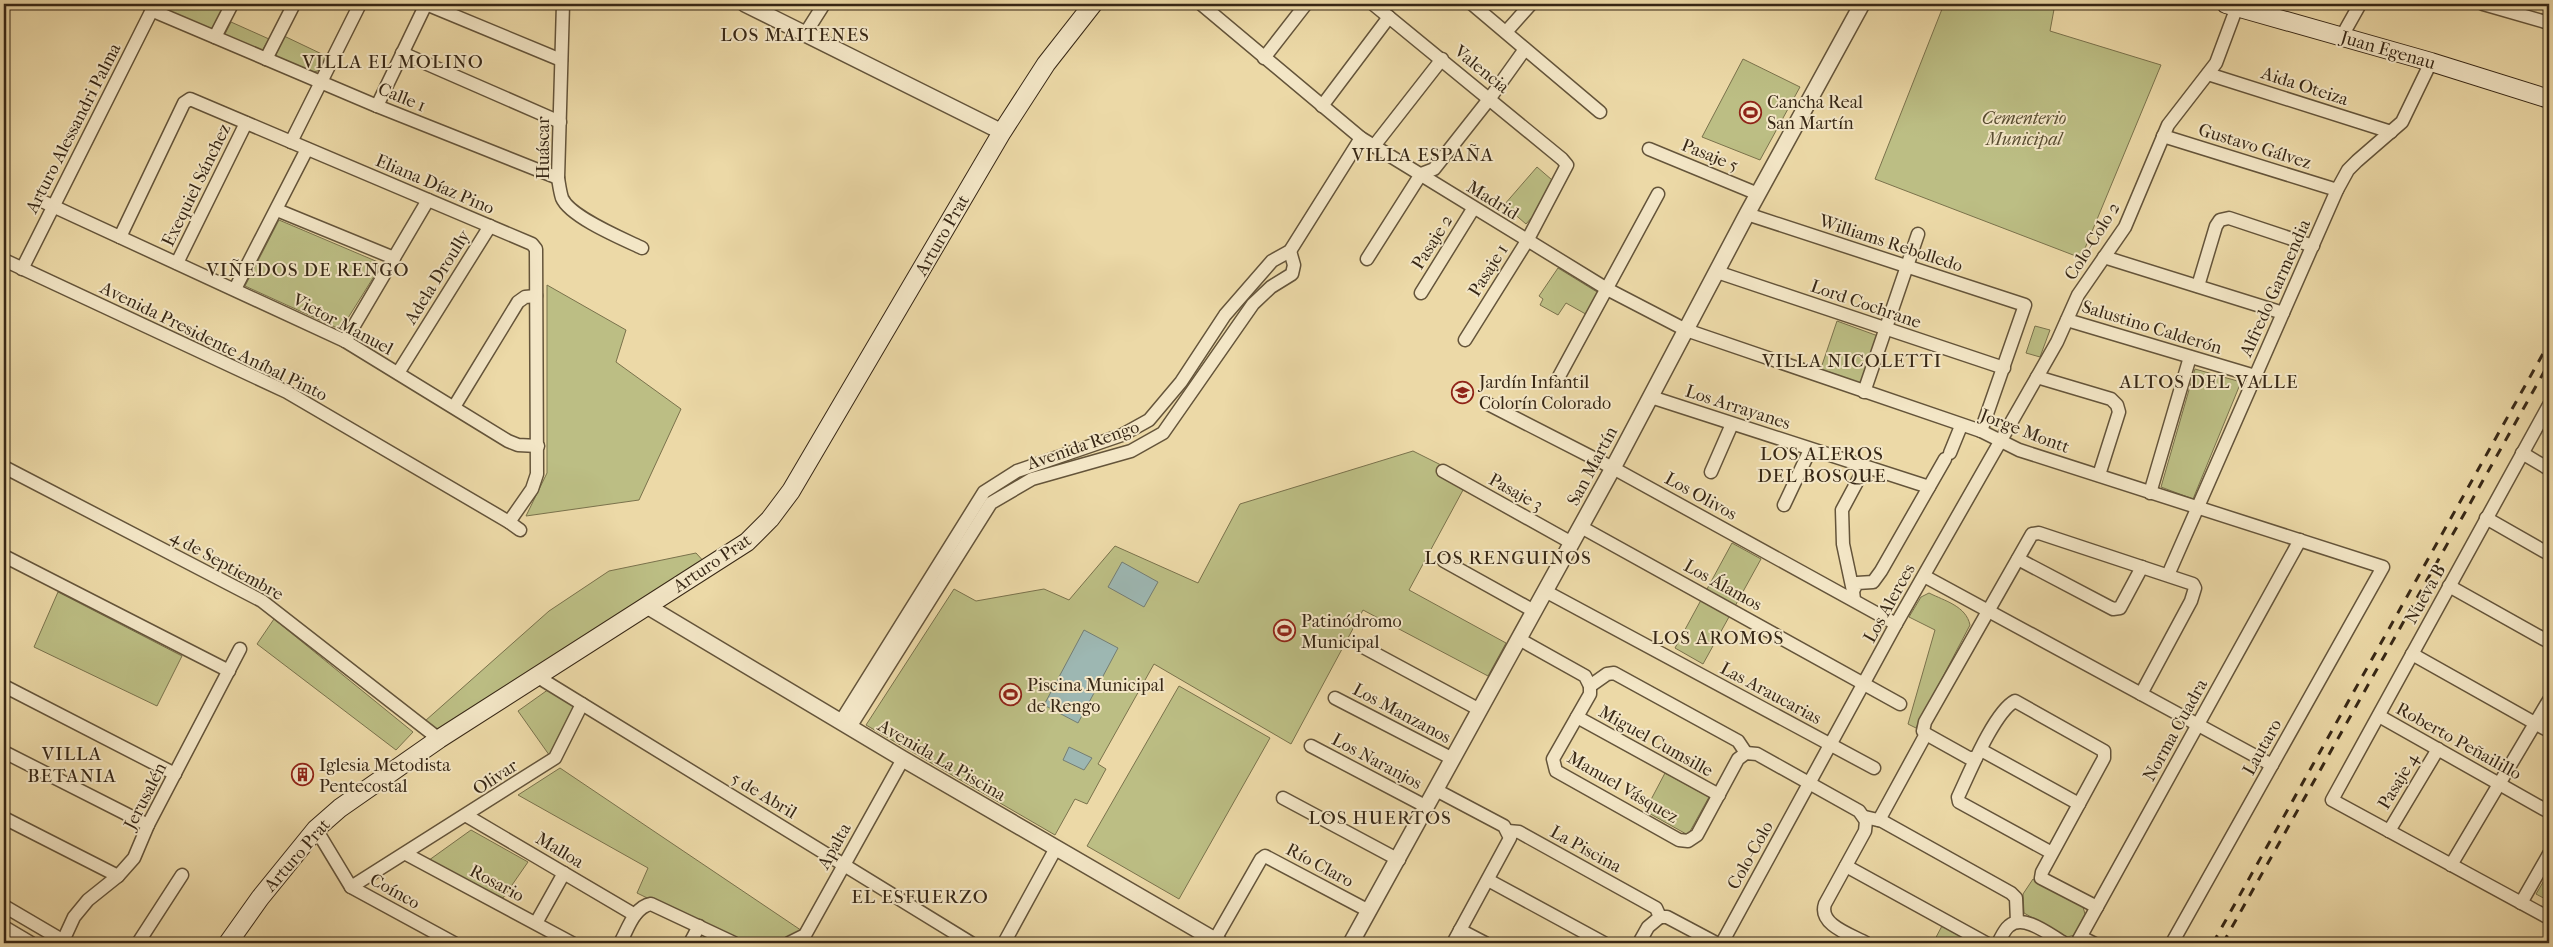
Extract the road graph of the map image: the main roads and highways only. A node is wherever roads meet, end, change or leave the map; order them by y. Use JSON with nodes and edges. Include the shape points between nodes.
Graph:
{"nodes":[{"id":1,"x":1094,"y":4,"type":"edge"},
{"id":2,"x":2234,"y":5,"type":"edge"},
{"id":3,"x":2549,"y":98,"type":"edge"},
{"id":4,"x":228,"y":943,"type":"edge"}],
"edges":[{"from":1,"to":4,"type":"main road","name":"Arturo Prat","via":[[1046,64],[1002,132],[792,491],[770,519],[747,542],[439,739],[340,808],[316,829]]},
{"from":2,"to":3,"type":"main road","name":"Juan Egenau"}]}
